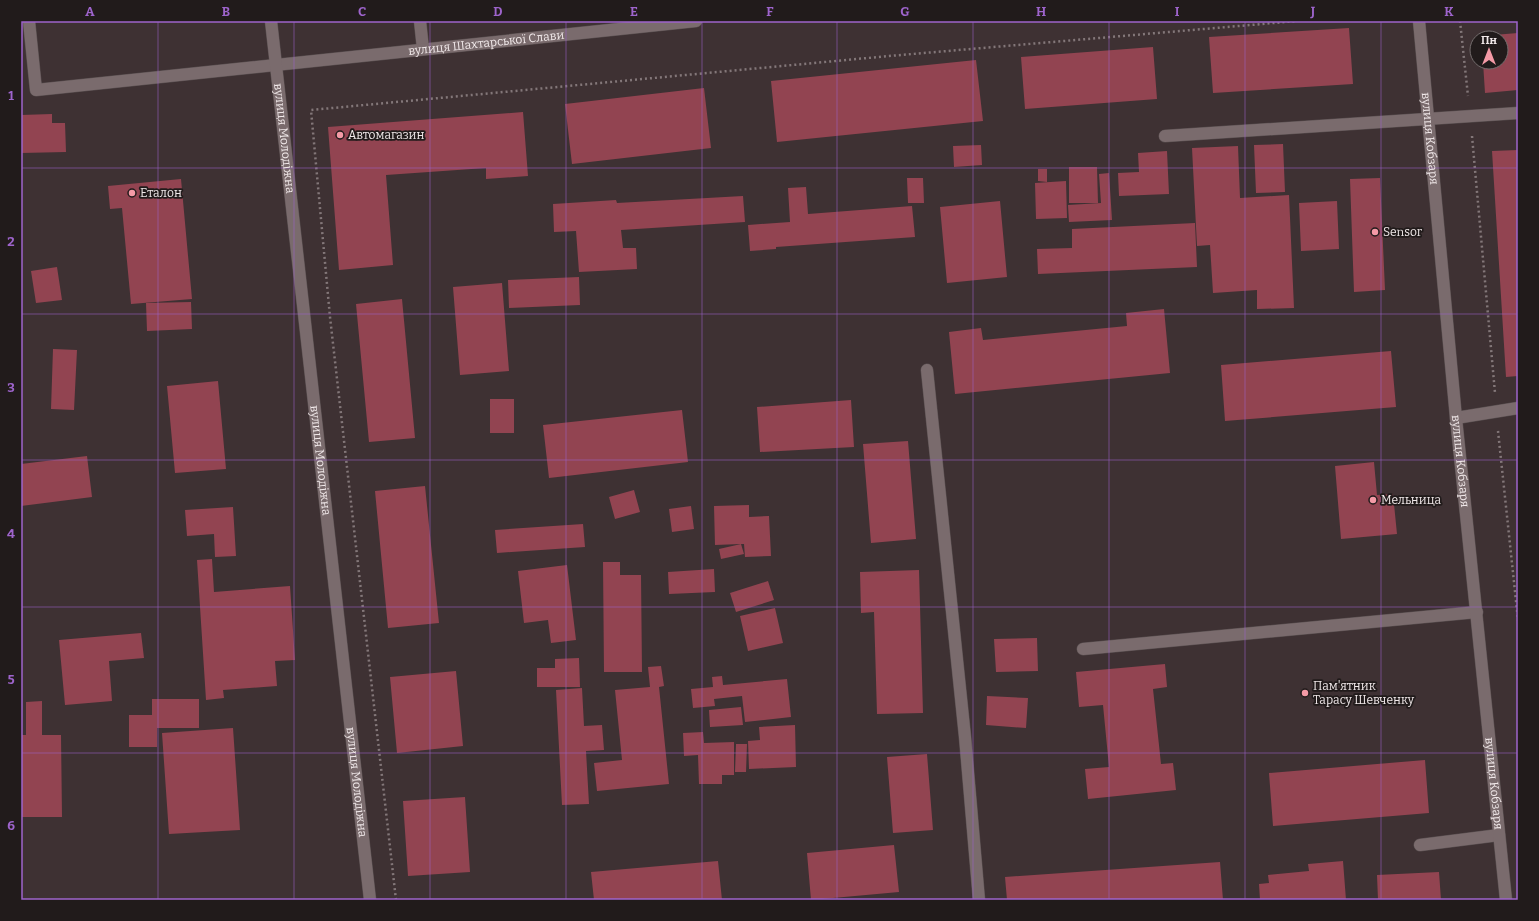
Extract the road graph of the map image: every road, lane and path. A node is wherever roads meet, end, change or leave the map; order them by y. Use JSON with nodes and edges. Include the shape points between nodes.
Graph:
{"nodes":[{"id":1,"x":29,"y":21,"type":"edge"},
{"id":2,"x":271,"y":21,"type":"edge"},
{"id":3,"x":420,"y":21,"type":"edge"},
{"id":4,"x":696,"y":21,"type":"edge"},
{"id":5,"x":1297,"y":21,"type":"edge"},
{"id":6,"x":1419,"y":21,"type":"edge"},
{"id":7,"x":1460,"y":21,"type":"edge"},
{"id":8,"x":423,"y":49,"type":"junction"},
{"id":9,"x":276,"y":64,"type":"junction"},
{"id":10,"x":1518,"y":113,"type":"edge"},
{"id":11,"x":1470,"y":116,"type":"junction"},
{"id":12,"x":1428,"y":118,"type":"junction"},
{"id":13,"x":1164,"y":136,"type":"dead end"},
{"id":14,"x":927,"y":370,"type":"dead end"},
{"id":15,"x":1518,"y":408,"type":"edge"},
{"id":16,"x":1496,"y":411,"type":"junction"},
{"id":17,"x":1456,"y":418,"type":"junction"},
{"id":18,"x":1477,"y":612,"type":"junction"},
{"id":19,"x":1518,"y":620,"type":"edge"},
{"id":20,"x":1083,"y":649,"type":"dead end"},
{"id":21,"x":1499,"y":835,"type":"junction"},
{"id":22,"x":1420,"y":845,"type":"dead end"},
{"id":23,"x":370,"y":900,"type":"edge"},
{"id":24,"x":396,"y":900,"type":"edge"},
{"id":25,"x":979,"y":900,"type":"edge"},
{"id":26,"x":1506,"y":900,"type":"edge"}],
"edges":[{"from":1,"to":9,"type":"street","name":"вулиця Шахтарської Слави","via":[[36,90]]},
{"from":2,"to":9,"type":"street","name":"вулиця Молодіжна"},
{"from":3,"to":8,"type":"street"},
{"from":4,"to":8,"type":"street","name":"вулиця Шахтарської Слави"},
{"from":5,"to":24,"type":"path","via":[[311,110],[330,317]]},
{"from":6,"to":12,"type":"street","name":"вулиця Кобзаря"},
{"from":7,"to":11,"type":"path"},
{"from":8,"to":9,"type":"street","name":"вулиця Шахтарської Слави"},
{"from":9,"to":23,"type":"street","name":"вулиця Молодіжна"},
{"from":10,"to":11,"type":"street"},
{"from":11,"to":12,"type":"street"},
{"from":11,"to":16,"type":"path"},
{"from":12,"to":13,"type":"street"},
{"from":12,"to":17,"type":"street","name":"вулиця Кобзаря"},
{"from":14,"to":25,"type":"street"},
{"from":15,"to":16,"type":"street"},
{"from":16,"to":17,"type":"street"},
{"from":16,"to":19,"type":"path"},
{"from":17,"to":18,"type":"street","name":"вулиця Кобзаря"},
{"from":18,"to":20,"type":"street"},
{"from":18,"to":21,"type":"street","name":"вулиця Кобзаря"},
{"from":21,"to":22,"type":"street"},
{"from":21,"to":26,"type":"street","name":"вулиця Кобзаря"}]}
